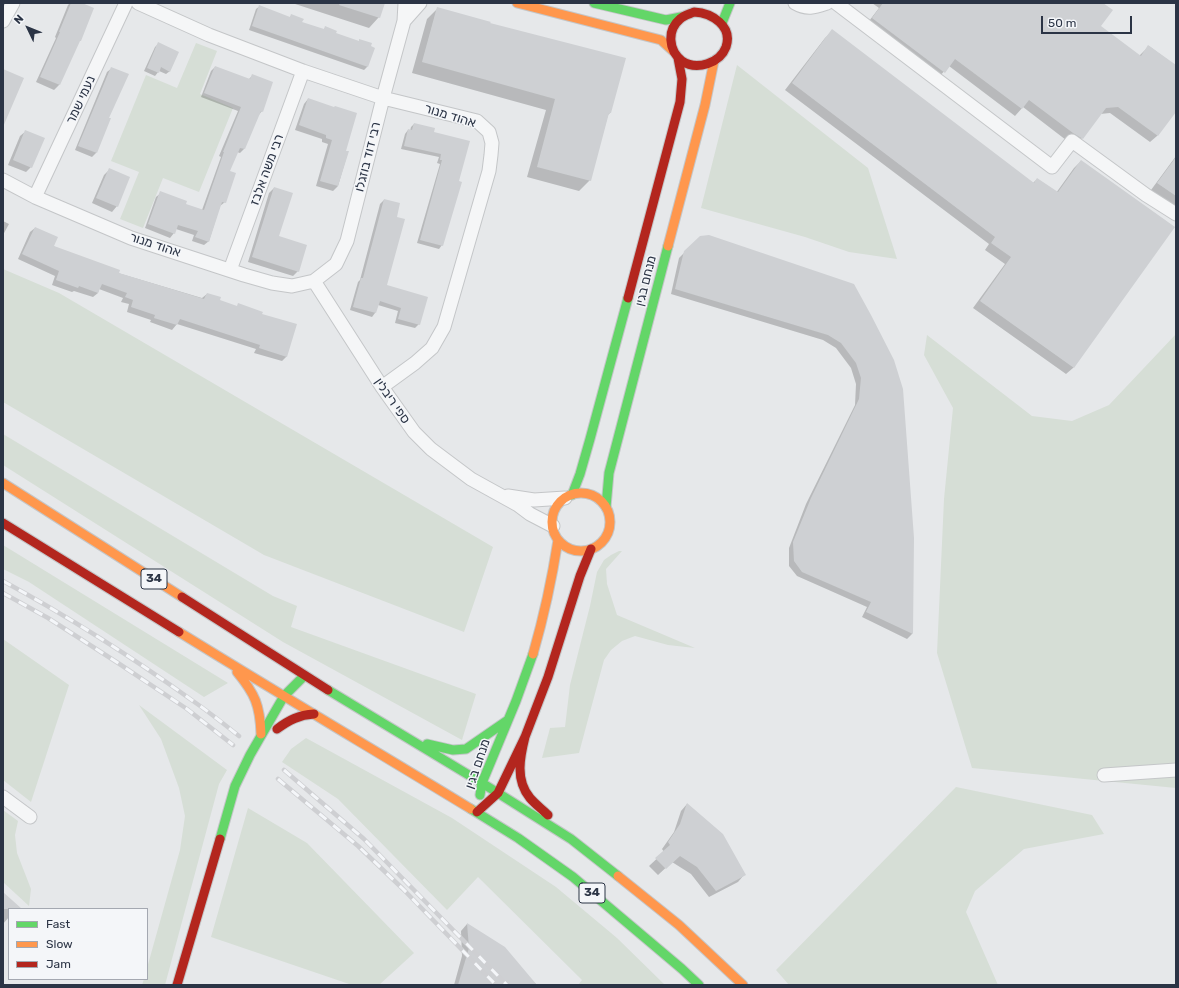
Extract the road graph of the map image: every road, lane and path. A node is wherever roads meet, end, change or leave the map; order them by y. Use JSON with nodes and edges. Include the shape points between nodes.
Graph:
{"nodes":[{"id":1,"x":13,"y":3,"type":"edge"},
{"id":2,"x":126,"y":3,"type":"edge"},
{"id":3,"x":138,"y":3,"type":"edge"},
{"id":4,"x":405,"y":3,"type":"edge"},
{"id":5,"x":420,"y":3,"type":"edge"},
{"id":6,"x":516,"y":3,"type":"edge"},
{"id":7,"x":594,"y":3,"type":"edge"},
{"id":8,"x":701,"y":3,"type":"edge"},
{"id":9,"x":730,"y":3,"type":"edge"},
{"id":10,"x":795,"y":3,"type":"edge"},
{"id":11,"x":827,"y":3,"type":"edge"},
{"id":12,"x":836,"y":3,"type":"edge"},
{"id":13,"x":694,"y":12,"type":"junction"},
{"id":14,"x":681,"y":17,"type":"junction"},
{"id":15,"x":3,"y":21,"type":"edge"},
{"id":16,"x":404,"y":21,"type":"junction"},
{"id":17,"x":722,"y":24,"type":"junction"},
{"id":18,"x":675,"y":54,"type":"junction"},
{"id":19,"x":714,"y":61,"type":"junction"},
{"id":20,"x":303,"y":70,"type":"junction"},
{"id":21,"x":382,"y":98,"type":"junction"},
{"id":22,"x":3,"y":180,"type":"edge"},
{"id":23,"x":35,"y":197,"type":"junction"},
{"id":24,"x":1176,"y":214,"type":"edge"},
{"id":25,"x":230,"y":270,"type":"junction"},
{"id":26,"x":314,"y":282,"type":"junction"},
{"id":27,"x":382,"y":388,"type":"junction"},
{"id":28,"x":3,"y":483,"type":"edge"},
{"id":29,"x":497,"y":494,"type":"junction"},
{"id":30,"x":568,"y":496,"type":"junction"},
{"id":31,"x":606,"y":507,"type":"junction"},
{"id":32,"x":3,"y":523,"type":"edge"},
{"id":33,"x":553,"y":526,"type":"junction"},
{"id":34,"x":558,"y":540,"type":"junction"},
{"id":35,"x":591,"y":549,"type":"junction"},
{"id":36,"x":228,"y":662,"type":"junction"},
{"id":37,"x":304,"y":676,"type":"junction"},
{"id":38,"x":284,"y":696,"type":"junction"},
{"id":39,"x":296,"y":704,"type":"junction"},
{"id":40,"x":314,"y":714,"type":"junction"},
{"id":41,"x":508,"y":720,"type":"junction"},
{"id":42,"x":277,"y":729,"type":"junction"},
{"id":43,"x":261,"y":734,"type":"junction"},
{"id":44,"x":525,"y":737,"type":"junction"},
{"id":45,"x":272,"y":739,"type":"dead end"},
{"id":46,"x":413,"y":742,"type":"junction"},
{"id":47,"x":252,"y":770,"type":"dead end"},
{"id":48,"x":1176,"y":770,"type":"edge"},
{"id":49,"x":1104,"y":775,"type":"dead end"},
{"id":50,"x":482,"y":783,"type":"junction"},
{"id":51,"x":498,"y":793,"type":"junction"},
{"id":52,"x":3,"y":797,"type":"edge"},
{"id":53,"x":477,"y":812,"type":"junction"},
{"id":54,"x":30,"y":817,"type":"dead end"},
{"id":55,"x":222,"y":831,"type":"junction"},
{"id":56,"x":571,"y":839,"type":"junction"},
{"id":57,"x":177,"y":985,"type":"edge"},
{"id":58,"x":699,"y":985,"type":"edge"},
{"id":59,"x":743,"y":985,"type":"edge"}],
"edges":[{"from":1,"to":15,"type":"street"},
{"from":2,"to":23,"type":"street","name":"נעמי שמר"},
{"from":3,"to":20,"type":"street","name":"אהוד מנור","via":[[209,35]]},
{"from":4,"to":16,"type":"street","name":"רבי דוד בוזגלו"},
{"from":5,"to":16,"type":"street","name":"רבי דוד בוזגלו"},
{"from":6,"to":18,"type":"main road","via":[[661,40]]},
{"from":7,"to":14,"type":"main road","via":[[666,20]]},
{"from":8,"to":13,"type":"main road"},
{"from":9,"to":17,"type":"main road"},
{"from":10,"to":11,"type":"street","via":[[802,7],[816,7]]},
{"from":12,"to":24,"type":"street","via":[[1052,167],[1072,141]]},
{"from":13,"to":14,"type":"main road"},
{"from":13,"to":17,"type":"main road","via":[[712,16]]},
{"from":14,"to":18,"type":"main road","via":[[670,36],[670,44]]},
{"from":16,"to":21,"type":"street","name":"רבי דוד בוזגלו"},
{"from":17,"to":19,"type":"main road","via":[[726,29],[727,44]]},
{"from":18,"to":19,"type":"main road","via":[[685,63],[693,65]]},
{"from":18,"to":30,"type":"main road","name":"מנחם בגין","via":[[682,79],[680,102],[590,439],[580,474]]},
{"from":19,"to":31,"type":"main road","name":"מנחם בגין","via":[[705,105],[609,474]]},
{"from":20,"to":21,"type":"street","name":"אהוד מנור"},
{"from":20,"to":25,"type":"street","name":"רבי משה אלבז"},
{"from":21,"to":26,"type":"street","name":"רבי דוד בוזגלו","via":[[346,241],[336,264]]},
{"from":21,"to":27,"type":"street","name":"אהוד מנור","via":[[477,121],[489,132],[492,143],[489,171],[444,328],[432,348]]},
{"from":22,"to":23,"type":"street","name":"אהוד מנור"},
{"from":23,"to":25,"type":"street","name":"אהוד מנור","via":[[131,238]]},
{"from":25,"to":26,"type":"street","name":"אהוד מנור","via":[[272,284],[292,286]]},
{"from":26,"to":27,"type":"street","name":"ספי ריבלין"},
{"from":27,"to":29,"type":"street","name":"ספי ריבלין","via":[[414,432],[431,449],[471,480]]},
{"from":28,"to":37,"type":"main road","number":"34"},
{"from":29,"to":30,"type":"street","name":"ספי ריבלין","via":[[534,500]]},
{"from":29,"to":33,"type":"street","name":"ספי ריבלין"},
{"from":30,"to":31,"type":"main road","via":[[584,493],[593,495]]},
{"from":30,"to":33,"type":"main road","via":[[556,507],[552,519]]},
{"from":31,"to":35,"type":"main road","via":[[611,516],[610,529],[600,545]]},
{"from":32,"to":36,"type":"main road","number":"34"},
{"from":33,"to":34,"type":"main road"},
{"from":34,"to":35,"type":"main road","via":[[572,549]]},
{"from":34,"to":41,"type":"main road","name":"מנחם בגין","via":[[548,597],[527,671]]},
{"from":35,"to":44,"type":"main road","name":"מנחם בגין"},
{"from":36,"to":38,"type":"main road","number":"34"},
{"from":36,"to":43,"type":"main road","via":[[248,683],[257,701]]},
{"from":37,"to":38,"type":"main road"},
{"from":37,"to":39,"type":"main road"},
{"from":37,"to":46,"type":"main road","number":"34"},
{"from":38,"to":39,"type":"main road","number":"34"},
{"from":38,"to":43,"type":"main road"},
{"from":39,"to":40,"type":"main road","number":"34"},
{"from":39,"to":42,"type":"main road"},
{"from":40,"to":42,"type":"main road","via":[[303,714]]},
{"from":40,"to":53,"type":"main road","number":"34"},
{"from":41,"to":46,"type":"main road","via":[[466,749],[453,750]]},
{"from":41,"to":50,"type":"main road","name":"מנחם בגין"},
{"from":42,"to":45,"type":"main road"},
{"from":43,"to":55,"type":"main road","via":[[235,786]]},
{"from":44,"to":51,"type":"main road","name":"מנחם בגין"},
{"from":44,"to":56,"type":"main road","via":[[520,762],[521,781],[530,797]]},
{"from":46,"to":50,"type":"main road","number":"34"},
{"from":47,"to":55,"type":"main road","via":[[236,797]]},
{"from":48,"to":49,"type":"street"},
{"from":50,"to":51,"type":"main road","number":"34"},
{"from":50,"to":53,"type":"main road","name":"מנחם בגין"},
{"from":51,"to":53,"type":"main road","name":"מנחם בגין"},
{"from":51,"to":56,"type":"main road","number":"34"},
{"from":52,"to":54,"type":"street"},
{"from":53,"to":58,"type":"main road","number":"34","via":[[573,877]]},
{"from":55,"to":57,"type":"main road"},
{"from":56,"to":59,"type":"main road","number":"34","via":[[679,925]]}]}
